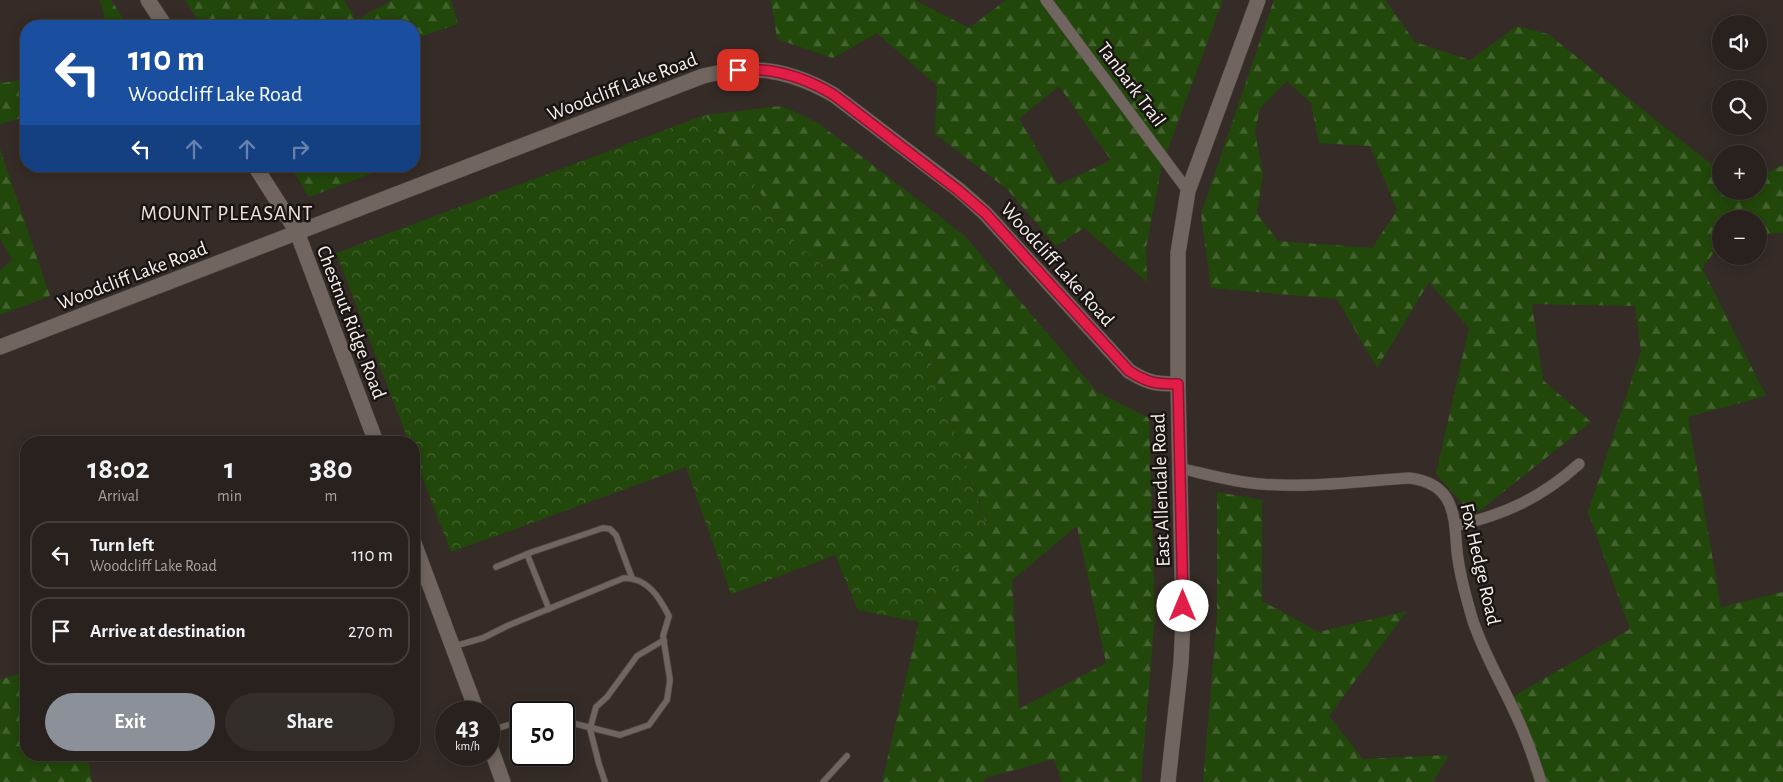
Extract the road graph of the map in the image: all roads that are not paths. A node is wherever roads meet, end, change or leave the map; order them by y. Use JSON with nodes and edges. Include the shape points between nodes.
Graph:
{"nodes":[{"id":1,"x":148,"y":0,"type":"edge"},
{"id":2,"x":1046,"y":0,"type":"edge"},
{"id":3,"x":1258,"y":0,"type":"edge"},
{"id":4,"x":161,"y":20,"type":"edge"},
{"id":5,"x":258,"y":172,"type":"edge"},
{"id":6,"x":1188,"y":191,"type":"junction"},
{"id":7,"x":297,"y":232,"type":"junction"},
{"id":8,"x":0,"y":348,"type":"edge"},
{"id":9,"x":1178,"y":384,"type":"junction"},
{"id":10,"x":374,"y":436,"type":"edge"},
{"id":11,"x":1579,"y":464,"type":"dead end"},
{"id":12,"x":1179,"y":468,"type":"junction"},
{"id":13,"x":1455,"y":526,"type":"junction"},
{"id":14,"x":527,"y":554,"type":"junction"},
{"id":15,"x":420,"y":559,"type":"edge"},
{"id":16,"x":496,"y":567,"type":"dead end"},
{"id":17,"x":632,"y":578,"type":"junction"},
{"id":18,"x":549,"y":609,"type":"junction"},
{"id":19,"x":664,"y":640,"type":"junction"},
{"id":20,"x":453,"y":647,"type":"junction"},
{"id":21,"x":473,"y":701,"type":"edge"},
{"id":22,"x":575,"y":725,"type":"edge"},
{"id":23,"x":590,"y":729,"type":"junction"},
{"id":24,"x":847,"y":756,"type":"dead end"},
{"id":25,"x":497,"y":766,"type":"edge"},
{"id":26,"x":503,"y":782,"type":"edge"},
{"id":27,"x":605,"y":782,"type":"edge"},
{"id":28,"x":823,"y":782,"type":"edge"},
{"id":29,"x":1168,"y":782,"type":"edge"},
{"id":30,"x":1541,"y":782,"type":"edge"}],
"edges":[{"from":1,"to":4,"type":"main road"},
{"from":2,"to":6,"type":"street","name":"Tanbark Trail"},
{"from":3,"to":6,"type":"main road","name":"East Allendale Road"},
{"from":5,"to":7,"type":"main road","name":"Chestnut Ridge Road"},
{"from":6,"to":9,"type":"main road","name":"East Allendale Road","via":[[1178,253]]},
{"from":7,"to":8,"type":"main road","name":"Woodcliff Lake Road"},
{"from":7,"to":9,"type":"main road","name":"Woodcliff Lake Road","via":[[703,76],[726,70],[773,70],[816,84],[834,95],[958,190],[1010,239],[1129,371],[1158,384]]},
{"from":7,"to":10,"type":"main road","name":"Chestnut Ridge Road"},
{"from":9,"to":12,"type":"main road","name":"East Allendale Road"},
{"from":11,"to":13,"type":"street","via":[[1554,485],[1509,511]]},
{"from":12,"to":13,"type":"street","name":"Fox Hedge Road","via":[[1259,484],[1420,480],[1441,491],[1453,512]]},
{"from":12,"to":29,"type":"main road","name":"East Allendale Road","via":[[1183,620]]},
{"from":13,"to":30,"type":"street","name":"Fox Hedge Road","via":[[1462,576],[1474,624],[1534,757]]},
{"from":14,"to":16,"type":"lane"},
{"from":14,"to":17,"type":"lane","via":[[603,528],[610,529],[616,535]]},
{"from":14,"to":18,"type":"lane"},
{"from":15,"to":20,"type":"main road"},
{"from":17,"to":18,"type":"lane","via":[[624,578]]},
{"from":17,"to":19,"type":"lane","via":[[645,583],[670,616]]},
{"from":18,"to":20,"type":"lane","via":[[483,638]]},
{"from":19,"to":23,"type":"lane","via":[[637,656],[596,707]]},
{"from":19,"to":23,"type":"lane","via":[[670,680],[667,700],[649,725],[620,735]]},
{"from":20,"to":21,"type":"main road"},
{"from":22,"to":23,"type":"lane"},
{"from":23,"to":27,"type":"lane"},
{"from":24,"to":28,"type":"lane"},
{"from":25,"to":26,"type":"main road"}]}
